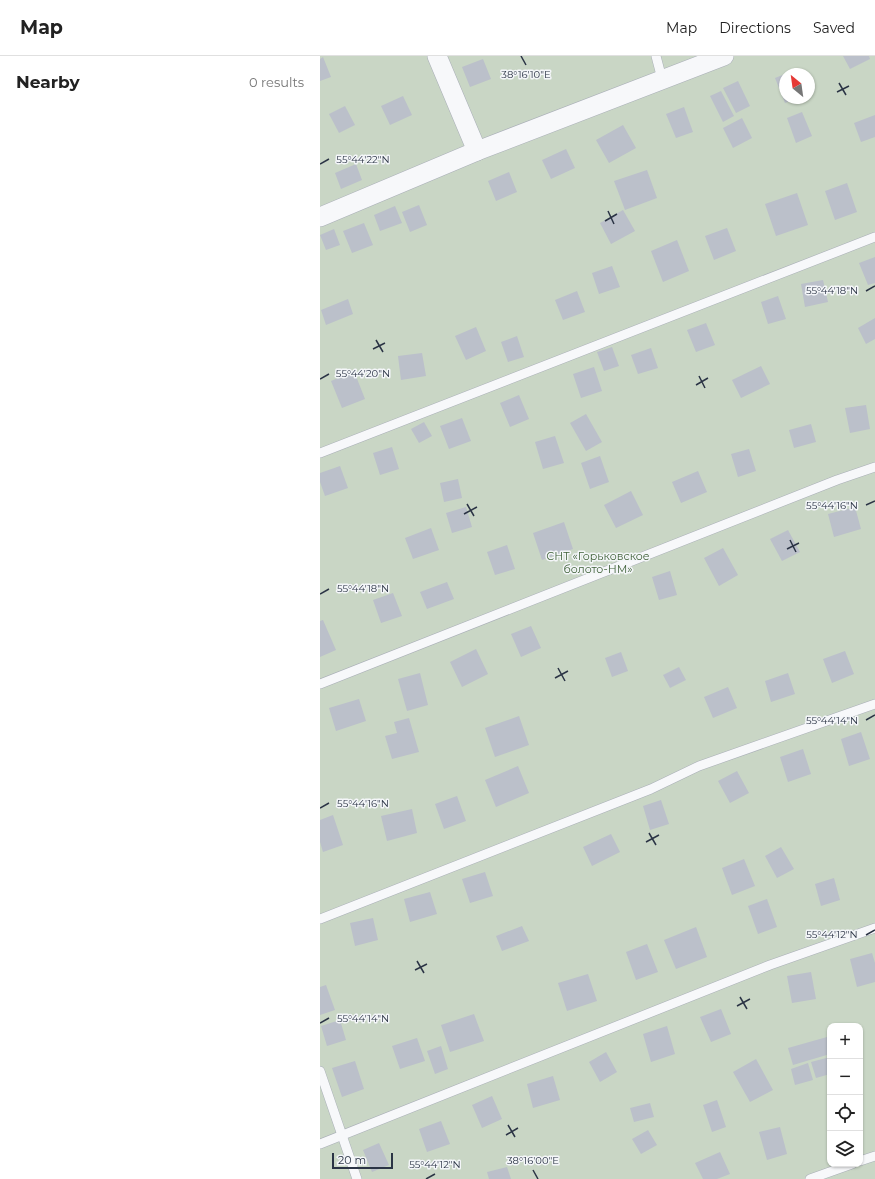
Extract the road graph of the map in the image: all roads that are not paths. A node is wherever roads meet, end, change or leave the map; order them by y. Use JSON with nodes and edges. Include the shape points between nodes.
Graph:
{"nodes":[{"id":1,"x":437,"y":56,"type":"edge"},
{"id":2,"x":656,"y":56,"type":"edge"},
{"id":3,"x":724,"y":56,"type":"edge"},
{"id":4,"x":662,"y":79,"type":"junction"},
{"id":5,"x":477,"y":151,"type":"junction"},
{"id":6,"x":320,"y":217,"type":"edge"},
{"id":7,"x":875,"y":237,"type":"edge"},
{"id":8,"x":320,"y":453,"type":"edge"},
{"id":9,"x":875,"y":467,"type":"edge"},
{"id":10,"x":320,"y":684,"type":"edge"},
{"id":11,"x":875,"y":704,"type":"edge"},
{"id":12,"x":320,"y":920,"type":"edge"},
{"id":13,"x":875,"y":928,"type":"edge"},
{"id":14,"x":320,"y":1071,"type":"edge"},
{"id":15,"x":341,"y":1135,"type":"junction"},
{"id":16,"x":320,"y":1144,"type":"edge"},
{"id":17,"x":875,"y":1156,"type":"edge"},
{"id":18,"x":863,"y":1160,"type":"edge"},
{"id":19,"x":844,"y":1167,"type":"edge"},
{"id":20,"x":356,"y":1179,"type":"edge"},
{"id":21,"x":810,"y":1179,"type":"edge"}],
"edges":[{"from":1,"to":5,"type":"street"},
{"from":2,"to":4,"type":"lane"},
{"from":3,"to":4,"type":"street"},
{"from":4,"to":5,"type":"street"},
{"from":5,"to":6,"type":"street"},
{"from":7,"to":8,"type":"lane"},
{"from":9,"to":10,"type":"lane"},
{"from":11,"to":12,"type":"lane","via":[[700,766]]},
{"from":13,"to":15,"type":"lane","via":[[770,965]]},
{"from":14,"to":15,"type":"lane"},
{"from":15,"to":16,"type":"lane"},
{"from":15,"to":20,"type":"lane"},
{"from":17,"to":18,"type":"lane"},
{"from":19,"to":21,"type":"lane"}]}
